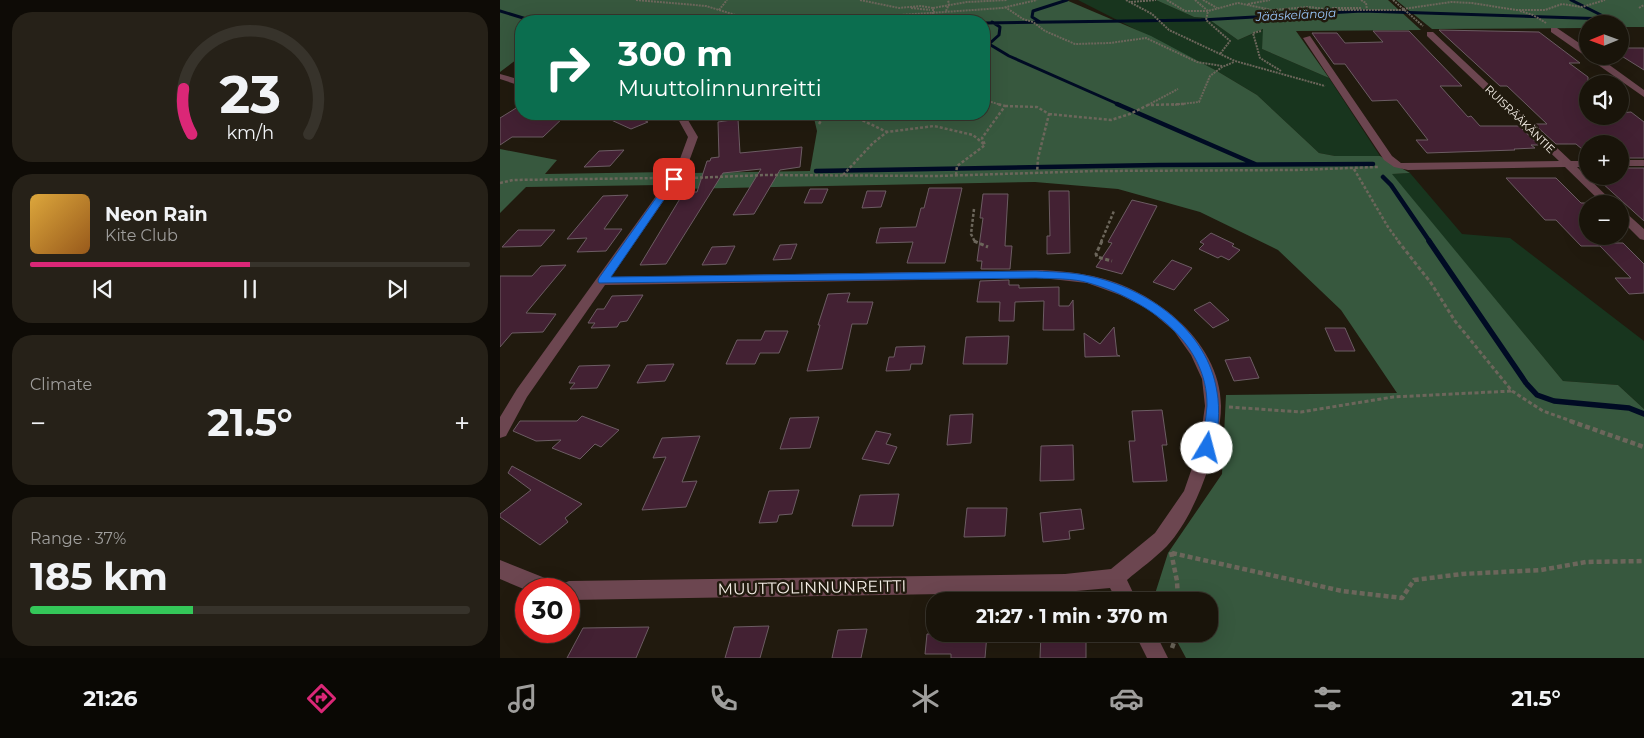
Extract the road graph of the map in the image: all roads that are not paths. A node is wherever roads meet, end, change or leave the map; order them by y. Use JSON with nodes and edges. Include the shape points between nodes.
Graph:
{"nodes":[{"id":1,"x":1554,"y":30,"type":"dead end"},
{"id":2,"x":1430,"y":34,"type":"dead end"},
{"id":3,"x":1307,"y":38,"type":"dead end"},
{"id":4,"x":1579,"y":47,"type":"edge"},
{"id":5,"x":1604,"y":65,"type":"edge"},
{"id":6,"x":501,"y":76,"type":"edge"},
{"id":7,"x":515,"y":80,"type":"edge"},
{"id":8,"x":1644,"y":94,"type":"edge"},
{"id":9,"x":684,"y":120,"type":"edge"},
{"id":10,"x":1629,"y":163,"type":"edge"},
{"id":11,"x":1644,"y":163,"type":"edge"},
{"id":12,"x":1568,"y":164,"type":"junction"},
{"id":13,"x":1579,"y":164,"type":"edge"},
{"id":14,"x":1601,"y":195,"type":"edge"},
{"id":15,"x":1629,"y":222,"type":"edge"},
{"id":16,"x":1644,"y":236,"type":"edge"},
{"id":17,"x":603,"y":281,"type":"junction"},
{"id":18,"x":500,"y":431,"type":"edge"},
{"id":19,"x":500,"y":569,"type":"edge"},
{"id":20,"x":518,"y":578,"type":"edge"},
{"id":21,"x":1115,"y":578,"type":"junction"},
{"id":22,"x":580,"y":591,"type":"edge"},
{"id":23,"x":1123,"y":592,"type":"edge"},
{"id":24,"x":1149,"y":642,"type":"edge"},
{"id":25,"x":1158,"y":658,"type":"edge"}],
"edges":[{"from":1,"to":4,"type":"street"},
{"from":2,"to":12,"type":"street","name":"RUISRÄÄKÄNTIE"},
{"from":3,"to":12,"type":"street","via":[[1388,158],[1398,165]]},
{"from":5,"to":8,"type":"street"},
{"from":6,"to":7,"type":"street"},
{"from":9,"to":17,"type":"street","via":[[693,138],[682,167]]},
{"from":10,"to":11,"type":"street"},
{"from":12,"to":13,"type":"street"},
{"from":12,"to":14,"type":"street","name":"RUISRÄÄKÄNTIE"},
{"from":15,"to":16,"type":"street"},
{"from":17,"to":18,"type":"street","via":[[522,393]]},
{"from":17,"to":21,"type":"street","via":[[1036,274],[1088,279],[1153,306],[1179,328],[1197,353],[1209,379],[1213,406],[1207,448],[1191,495],[1161,539]]},
{"from":19,"to":20,"type":"street"},
{"from":21,"to":22,"type":"street","name":"MUUTTOLINNUNREITTI","via":[[1055,583]]},
{"from":21,"to":23,"type":"street"},
{"from":24,"to":25,"type":"street"}]}
